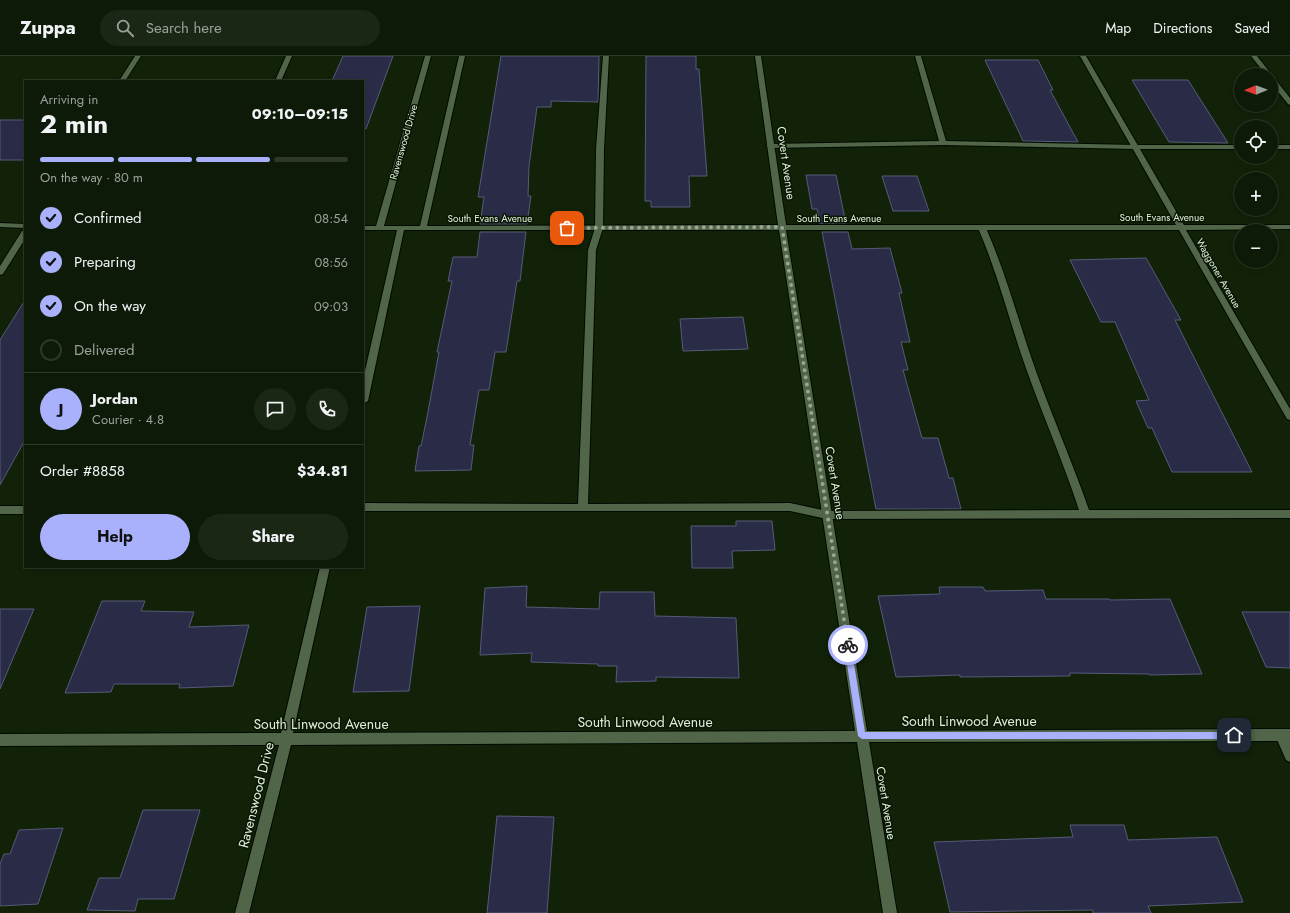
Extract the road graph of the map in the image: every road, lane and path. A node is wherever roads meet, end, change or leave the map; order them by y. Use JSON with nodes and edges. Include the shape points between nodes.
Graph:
{"nodes":[{"id":1,"x":138,"y":56,"type":"edge"},
{"id":2,"x":289,"y":56,"type":"edge"},
{"id":3,"x":428,"y":56,"type":"edge"},
{"id":4,"x":462,"y":56,"type":"edge"},
{"id":5,"x":606,"y":56,"type":"edge"},
{"id":6,"x":758,"y":56,"type":"edge"},
{"id":7,"x":918,"y":56,"type":"edge"},
{"id":8,"x":1083,"y":56,"type":"edge"},
{"id":9,"x":1254,"y":56,"type":"edge"},
{"id":10,"x":1263,"y":68,"type":"edge"},
{"id":11,"x":123,"y":80,"type":"edge"},
{"id":12,"x":278,"y":80,"type":"edge"},
{"id":13,"x":1278,"y":87,"type":"edge"},
{"id":14,"x":1290,"y":103,"type":"edge"},
{"id":15,"x":943,"y":143,"type":"junction"},
{"id":16,"x":770,"y":146,"type":"junction"},
{"id":17,"x":1135,"y":147,"type":"junction"},
{"id":18,"x":1234,"y":147,"type":"edge"},
{"id":19,"x":1278,"y":147,"type":"edge"},
{"id":20,"x":1290,"y":147,"type":"edge"},
{"id":21,"x":0,"y":226,"type":"edge"},
{"id":22,"x":24,"y":226,"type":"edge"},
{"id":23,"x":782,"y":227,"type":"junction"},
{"id":24,"x":1181,"y":227,"type":"junction"},
{"id":25,"x":1290,"y":227,"type":"edge"},
{"id":26,"x":364,"y":228,"type":"edge"},
{"id":27,"x":379,"y":228,"type":"junction"},
{"id":28,"x":401,"y":228,"type":"junction"},
{"id":29,"x":423,"y":228,"type":"junction"},
{"id":30,"x":599,"y":228,"type":"junction"},
{"id":31,"x":982,"y":228,"type":"junction"},
{"id":32,"x":24,"y":235,"type":"edge"},
{"id":33,"x":0,"y":272,"type":"edge"},
{"id":34,"x":364,"y":396,"type":"edge"},
{"id":35,"x":1290,"y":417,"type":"edge"},
{"id":36,"x":364,"y":507,"type":"edge"},
{"id":37,"x":583,"y":508,"type":"junction"},
{"id":38,"x":0,"y":510,"type":"edge"},
{"id":39,"x":24,"y":510,"type":"edge"},
{"id":40,"x":1085,"y":513,"type":"junction"},
{"id":41,"x":1290,"y":514,"type":"edge"},
{"id":42,"x":827,"y":515,"type":"junction"},
{"id":43,"x":325,"y":568,"type":"edge"},
{"id":44,"x":1285,"y":735,"type":"edge"},
{"id":45,"x":862,"y":736,"type":"junction"},
{"id":46,"x":286,"y":739,"type":"junction"},
{"id":47,"x":0,"y":740,"type":"edge"},
{"id":48,"x":1290,"y":756,"type":"edge"},
{"id":49,"x":242,"y":913,"type":"edge"},
{"id":50,"x":890,"y":913,"type":"edge"}],
"edges":[{"from":1,"to":11,"type":"street"},
{"from":2,"to":12,"type":"street"},
{"from":3,"to":27,"type":"street","name":"Ravenswood Drive"},
{"from":4,"to":29,"type":"street"},
{"from":5,"to":30,"type":"street","via":[[600,149]]},
{"from":6,"to":16,"type":"street","name":"Covert Avenue"},
{"from":7,"to":15,"type":"street"},
{"from":8,"to":17,"type":"street","name":"Waggoner Avenue"},
{"from":9,"to":10,"type":"street"},
{"from":13,"to":14,"type":"street"},
{"from":15,"to":16,"type":"street"},
{"from":15,"to":17,"type":"street"},
{"from":16,"to":23,"type":"street","name":"Covert Avenue"},
{"from":17,"to":18,"type":"street"},
{"from":17,"to":24,"type":"street","name":"Waggoner Avenue"},
{"from":19,"to":20,"type":"street"},
{"from":21,"to":22,"type":"street"},
{"from":23,"to":30,"type":"street","name":"South Evans Avenue"},
{"from":23,"to":31,"type":"street","name":"South Evans Avenue"},
{"from":23,"to":42,"type":"street","name":"Covert Avenue"},
{"from":24,"to":25,"type":"street","name":"South Evans Avenue"},
{"from":24,"to":31,"type":"street","name":"South Evans Avenue"},
{"from":24,"to":35,"type":"street","name":"Waggoner Avenue"},
{"from":26,"to":27,"type":"street","name":"South Evans Avenue"},
{"from":27,"to":28,"type":"street","name":"South Evans Avenue"},
{"from":28,"to":29,"type":"street","name":"South Evans Avenue"},
{"from":28,"to":34,"type":"street"},
{"from":29,"to":30,"type":"street","name":"South Evans Avenue"},
{"from":30,"to":37,"type":"street","via":[[592,250]]},
{"from":31,"to":40,"type":"street","via":[[995,258],[1026,355]]},
{"from":32,"to":33,"type":"street"},
{"from":36,"to":37,"type":"street"},
{"from":37,"to":42,"type":"street","via":[[790,507]]},
{"from":38,"to":39,"type":"street"},
{"from":40,"to":41,"type":"street"},
{"from":40,"to":42,"type":"street"},
{"from":42,"to":45,"type":"street","name":"Covert Avenue"},
{"from":43,"to":46,"type":"street","name":"Ravenswood Drive"},
{"from":44,"to":45,"type":"street","name":"South Linwood Avenue"},
{"from":44,"to":48,"type":"street"},
{"from":45,"to":46,"type":"street","name":"South Linwood Avenue"},
{"from":45,"to":50,"type":"street","name":"Covert Avenue"},
{"from":46,"to":47,"type":"street","name":"South Linwood Avenue"},
{"from":46,"to":49,"type":"street","name":"Ravenswood Drive"}]}
